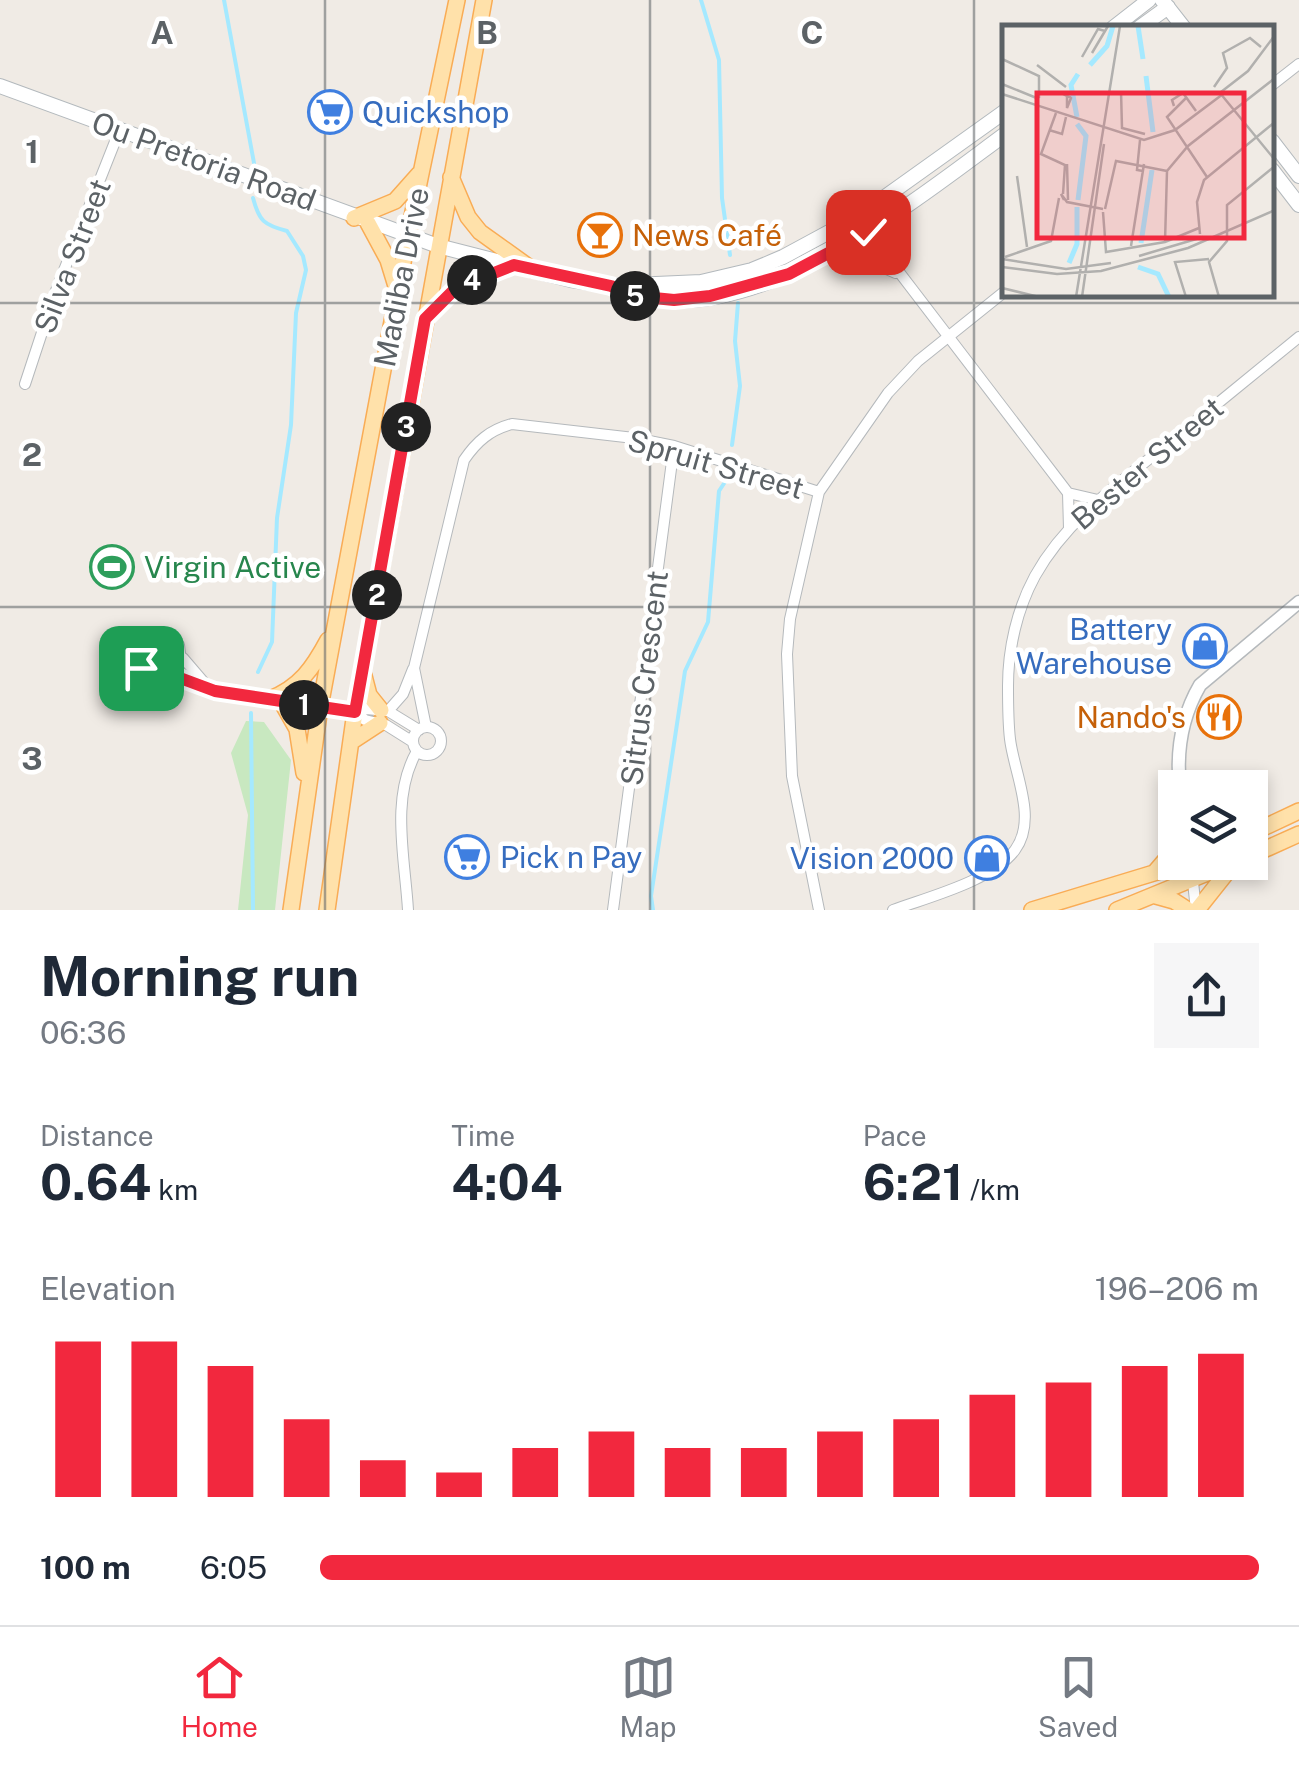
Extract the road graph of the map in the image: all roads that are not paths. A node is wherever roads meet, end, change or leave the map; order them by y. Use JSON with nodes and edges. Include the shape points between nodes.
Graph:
{"nodes":[{"id":1,"x":457,"y":0,"type":"edge"},
{"id":2,"x":484,"y":0,"type":"edge"},
{"id":3,"x":1146,"y":2,"type":"edge"},
{"id":4,"x":1169,"y":2,"type":"edge"},
{"id":5,"x":1157,"y":22,"type":"edge"},
{"id":6,"x":1116,"y":25,"type":"edge"},
{"id":7,"x":1182,"y":25,"type":"edge"},
{"id":8,"x":1299,"y":64,"type":"edge"},
{"id":9,"x":1274,"y":83,"type":"edge"},
{"id":10,"x":0,"y":86,"type":"edge"},
{"id":11,"x":1002,"y":113,"type":"edge"},
{"id":12,"x":120,"y":130,"type":"junction"},
{"id":13,"x":1002,"y":136,"type":"edge"},
{"id":14,"x":1274,"y":143,"type":"edge"},
{"id":15,"x":422,"y":171,"type":"junction"},
{"id":16,"x":1274,"y":173,"type":"edge"},
{"id":17,"x":1299,"y":176,"type":"edge"},
{"id":18,"x":451,"y":177,"type":"junction"},
{"id":19,"x":1299,"y":205,"type":"edge"},
{"id":20,"x":856,"y":217,"type":"junction"},
{"id":21,"x":361,"y":220,"type":"junction"},
{"id":22,"x":868,"y":232,"type":"junction"},
{"id":23,"x":408,"y":236,"type":"junction"},
{"id":24,"x":438,"y":246,"type":"junction"},
{"id":25,"x":836,"y":251,"type":"junction"},
{"id":26,"x":514,"y":265,"type":"junction"},
{"id":27,"x":533,"y":270,"type":"junction"},
{"id":28,"x":896,"y":271,"type":"junction"},
{"id":29,"x":611,"y":286,"type":"junction"},
{"id":30,"x":398,"y":290,"type":"junction"},
{"id":31,"x":1002,"y":294,"type":"edge"},
{"id":32,"x":425,"y":319,"type":"junction"},
{"id":33,"x":948,"y":335,"type":"junction"},
{"id":34,"x":1299,"y":337,"type":"edge"},
{"id":35,"x":25,"y":384,"type":"dead end"},
{"id":36,"x":674,"y":446,"type":"junction"},
{"id":37,"x":819,"y":492,"type":"junction"},
{"id":38,"x":1068,"y":492,"type":"junction"},
{"id":39,"x":1098,"y":500,"type":"junction"},
{"id":40,"x":1069,"y":528,"type":"junction"},
{"id":41,"x":1299,"y":602,"type":"edge"},
{"id":42,"x":336,"y":627,"type":"junction"},
{"id":43,"x":182,"y":657,"type":"junction"},
{"id":44,"x":414,"y":668,"type":"junction"},
{"id":45,"x":363,"y":672,"type":"junction"},
{"id":46,"x":172,"y":675,"type":"junction"},
{"id":47,"x":211,"y":690,"type":"junction"},
{"id":48,"x":275,"y":700,"type":"junction"},
{"id":49,"x":320,"y":707,"type":"junction"},
{"id":50,"x":355,"y":712,"type":"junction"},
{"id":51,"x":383,"y":715,"type":"junction"},
{"id":52,"x":423,"y":724,"type":"junction"},
{"id":53,"x":352,"y":742,"type":"junction"},
{"id":54,"x":415,"y":747,"type":"junction"},
{"id":55,"x":1180,"y":770,"type":"edge"},
{"id":56,"x":306,"y":797,"type":"junction"},
{"id":57,"x":1299,"y":812,"type":"edge"},
{"id":58,"x":1268,"y":826,"type":"edge"},
{"id":59,"x":1299,"y":834,"type":"edge"},
{"id":60,"x":1268,"y":848,"type":"edge"},
{"id":61,"x":1158,"y":868,"type":"edge"},
{"id":62,"x":1158,"y":872,"type":"edge"},
{"id":63,"x":1153,"y":874,"type":"junction"},
{"id":64,"x":1197,"y":880,"type":"edge"},
{"id":65,"x":1220,"y":880,"type":"edge"},
{"id":66,"x":1193,"y":882,"type":"junction"},
{"id":67,"x":1155,"y":896,"type":"junction"},
{"id":68,"x":822,"y":908,"type":"edge"},
{"id":69,"x":291,"y":910,"type":"edge"},
{"id":70,"x":327,"y":910,"type":"edge"},
{"id":71,"x":408,"y":910,"type":"edge"},
{"id":72,"x":613,"y":910,"type":"edge"},
{"id":73,"x":893,"y":910,"type":"edge"},
{"id":74,"x":1032,"y":910,"type":"edge"},
{"id":75,"x":1117,"y":910,"type":"edge"},
{"id":76,"x":1188,"y":910,"type":"edge"},
{"id":77,"x":1196,"y":910,"type":"edge"}],
"edges":[{"from":1,"to":15,"type":"main road","name":"Madiba Drive"},
{"from":2,"to":18,"type":"main road","name":"Madiba Drive"},
{"from":3,"to":5,"type":"main road"},
{"from":3,"to":6,"type":"main road"},
{"from":4,"to":5,"type":"main road"},
{"from":4,"to":7,"type":"main road"},
{"from":8,"to":9,"type":"street"},
{"from":10,"to":12,"type":"main road","name":"Ou Pretoria Road"},
{"from":11,"to":20,"type":"main road"},
{"from":12,"to":21,"type":"main road","name":"Ou Pretoria Road"},
{"from":12,"to":35,"type":"street","name":"Silva Street"},
{"from":13,"to":22,"type":"main road"},
{"from":14,"to":17,"type":"main road"},
{"from":15,"to":21,"type":"main road","via":[[395,201]]},
{"from":15,"to":23,"type":"main road","name":"Madiba Drive"},
{"from":16,"to":19,"type":"main road"},
{"from":18,"to":24,"type":"main road","name":"Madiba Drive"},
{"from":18,"to":27,"type":"main road","via":[[480,232]]},
{"from":20,"to":22,"type":"street"},
{"from":20,"to":29,"type":"main road","via":[[783,257],[719,279]]},
{"from":21,"to":23,"type":"main road","name":"Ou Pretoria Road"},
{"from":21,"to":30,"type":"main road","via":[[388,260]]},
{"from":22,"to":25,"type":"main road"},
{"from":22,"to":28,"type":"street"},
{"from":23,"to":24,"type":"main road","name":"Ou Pretoria Road"},
{"from":23,"to":30,"type":"main road","name":"Madiba Drive"},
{"from":24,"to":26,"type":"main road","name":"Ou Pretoria Road"},
{"from":24,"to":32,"type":"main road","name":"Madiba Drive"},
{"from":25,"to":28,"type":"main road"},
{"from":25,"to":29,"type":"main road","via":[[724,294],[651,299]]},
{"from":26,"to":27,"type":"main road","name":"Ou Pretoria Road"},
{"from":26,"to":32,"type":"main road","via":[[456,288]]},
{"from":27,"to":29,"type":"main road","name":"Ou Pretoria Road"},
{"from":28,"to":33,"type":"street"},
{"from":30,"to":42,"type":"main road","name":"Madiba Drive"},
{"from":31,"to":33,"type":"street"},
{"from":32,"to":45,"type":"main road","name":"Madiba Drive"},
{"from":33,"to":37,"type":"street","via":[[888,393]]},
{"from":33,"to":38,"type":"street"},
{"from":34,"to":39,"type":"street","name":"Bester Street"},
{"from":36,"to":37,"type":"street","name":"Spruit Street"},
{"from":36,"to":44,"type":"street","name":"Spruit Street","via":[[512,424],[474,445],[464,460]]},
{"from":36,"to":72,"type":"street","name":"Sitrus Crescent"},
{"from":37,"to":68,"type":"street","via":[[788,654],[792,776]]},
{"from":38,"to":39,"type":"street"},
{"from":38,"to":40,"type":"street"},
{"from":39,"to":40,"type":"street","name":"Bester Street"},
{"from":40,"to":73,"type":"street","name":"Bester Street","via":[[1034,579],[1012,643],[1010,742],[1025,827],[1018,847],[960,886]]},
{"from":41,"to":55,"type":"street","via":[[1200,685],[1180,738]]},
{"from":42,"to":48,"type":"main road","via":[[305,678]]},
{"from":42,"to":49,"type":"main road","name":"Madiba Drive"},
{"from":43,"to":46,"type":"street"},
{"from":43,"to":46,"type":"street","via":[[180,645],[167,635],[150,636],[141,645],[144,672]]},
{"from":43,"to":47,"type":"street"},
{"from":44,"to":51,"type":"street","via":[[403,694]]},
{"from":44,"to":52,"type":"street"},
{"from":45,"to":50,"type":"main road","name":"Madiba Drive"},
{"from":45,"to":51,"type":"main road"},
{"from":46,"to":47,"type":"street"},
{"from":47,"to":48,"type":"street"},
{"from":48,"to":49,"type":"street"},
{"from":48,"to":56,"type":"main road","via":[[297,729]]},
{"from":49,"to":50,"type":"street"},
{"from":49,"to":56,"type":"main road","name":"Madiba Drive"},
{"from":50,"to":51,"type":"street","via":[[365,720]]},
{"from":50,"to":53,"type":"main road","name":"Madiba Drive"},
{"from":51,"to":52,"type":"street"},
{"from":51,"to":53,"type":"main road"},
{"from":51,"to":54,"type":"street"},
{"from":52,"to":54,"type":"street"},
{"from":52,"to":54,"type":"street","via":[[438,732],[441,745],[431,755]]},
{"from":53,"to":70,"type":"main road","name":"Madiba Drive"},
{"from":54,"to":71,"type":"street","via":[[401,798]]},
{"from":56,"to":69,"type":"main road","name":"Madiba Drive"},
{"from":57,"to":58,"type":"main road"},
{"from":59,"to":60,"type":"main road"},
{"from":61,"to":63,"type":"main road"},
{"from":62,"to":63,"type":"main road"},
{"from":63,"to":74,"type":"main road"},
{"from":64,"to":66,"type":"main road"},
{"from":65,"to":77,"type":"main road"},
{"from":66,"to":67,"type":"main road"},
{"from":66,"to":77,"type":"street"},
{"from":67,"to":75,"type":"main road"},
{"from":67,"to":76,"type":"main road"}]}
